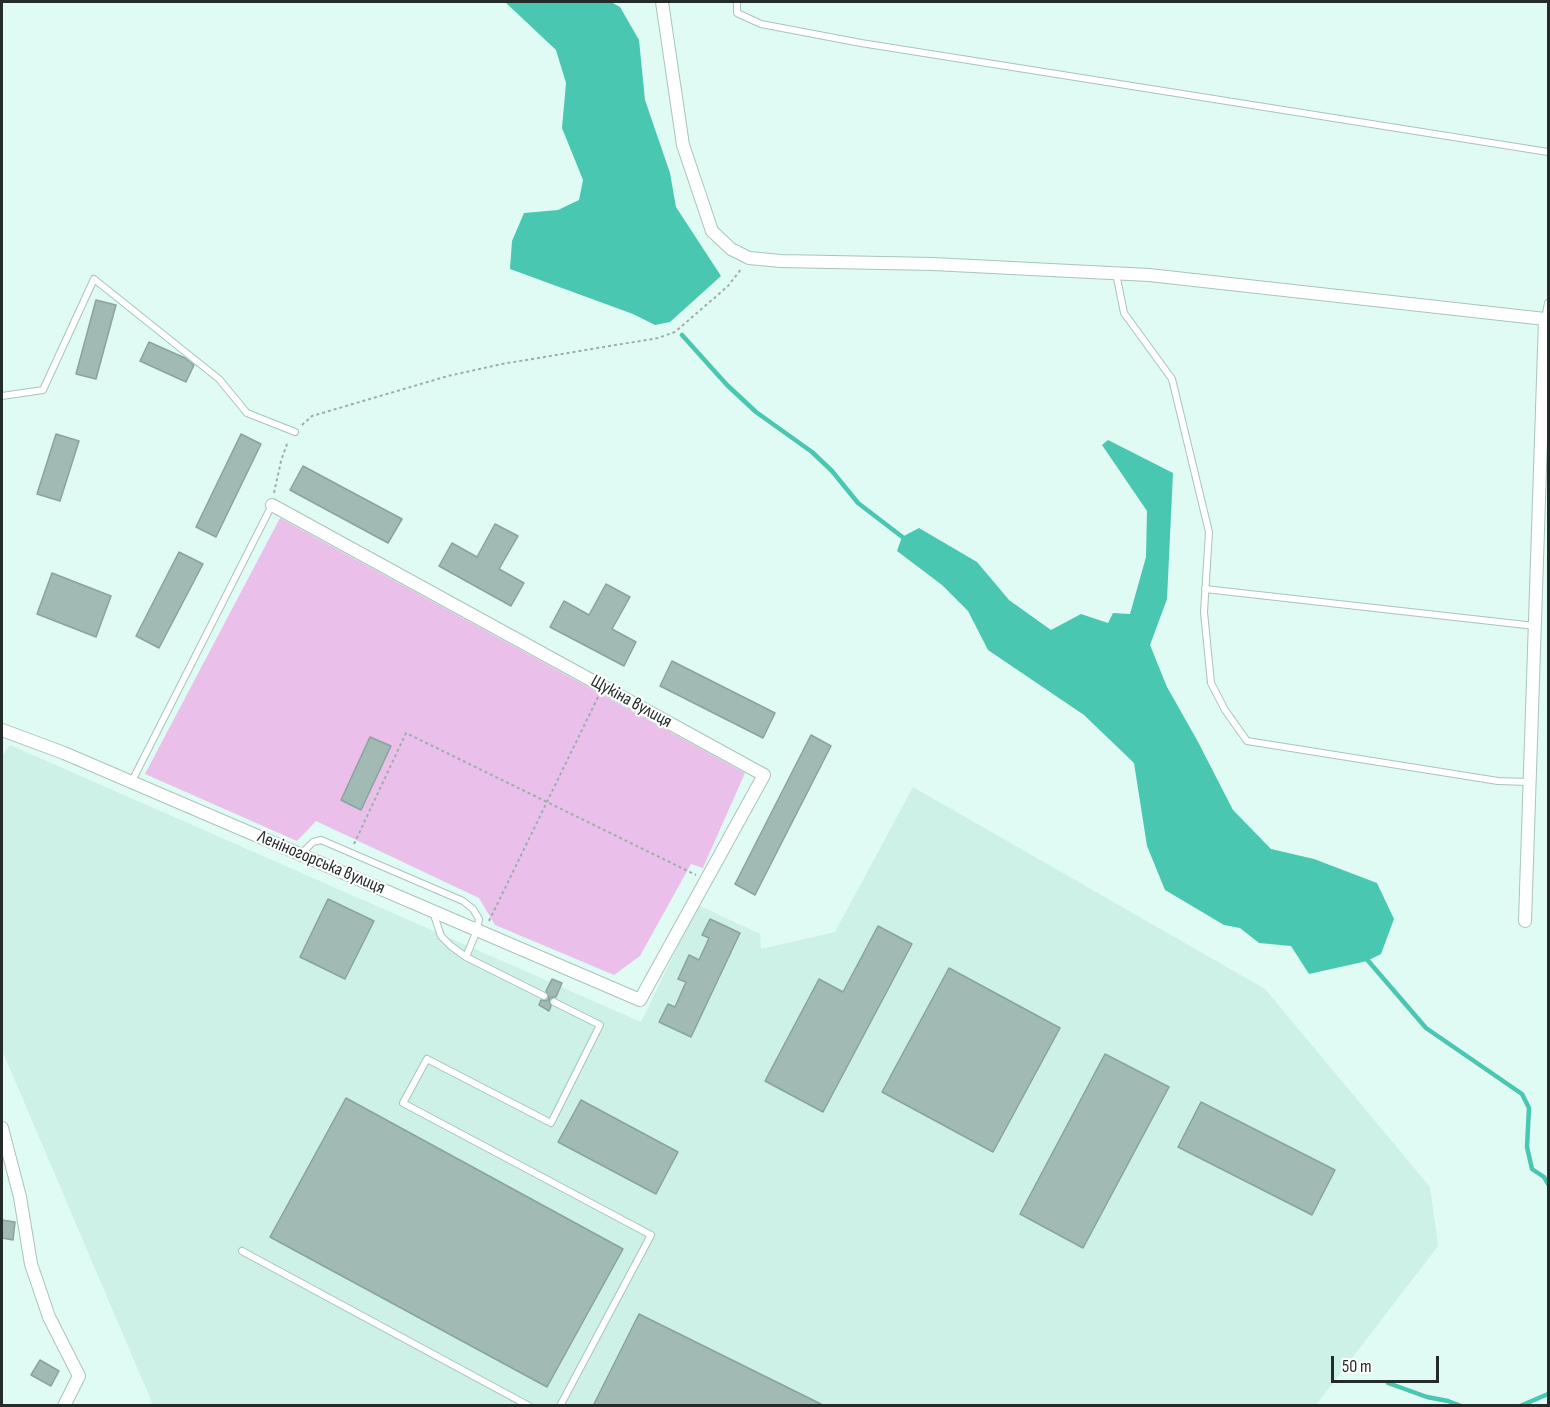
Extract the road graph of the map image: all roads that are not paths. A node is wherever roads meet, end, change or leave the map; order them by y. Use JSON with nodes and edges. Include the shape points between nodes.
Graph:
{"nodes":[{"id":1,"x":662,"y":2,"type":"edge"},
{"id":2,"x":737,"y":2,"type":"edge"},
{"id":3,"x":1548,"y":152,"type":"edge"},
{"id":4,"x":1116,"y":273,"type":"junction"},
{"id":5,"x":1548,"y":303,"type":"edge"},
{"id":6,"x":1545,"y":319,"type":"junction"},
{"id":7,"x":2,"y":396,"type":"edge"},
{"id":8,"x":295,"y":432,"type":"road end"},
{"id":9,"x":272,"y":505,"type":"joint"},
{"id":10,"x":1205,"y":589,"type":"junction"},
{"id":11,"x":1535,"y":626,"type":"junction"},
{"id":12,"x":2,"y":730,"type":"edge"},
{"id":13,"x":132,"y":782,"type":"junction"},
{"id":14,"x":1529,"y":782,"type":"junction"},
{"id":15,"x":302,"y":854,"type":"junction"},
{"id":16,"x":433,"y":911,"type":"junction"},
{"id":17,"x":1525,"y":921,"type":"dead end"},
{"id":18,"x":480,"y":932,"type":"junction"},
{"id":19,"x":466,"y":957,"type":"junction"},
{"id":20,"x":544,"y":996,"type":"dead end"},
{"id":21,"x":640,"y":1000,"type":"joint"},
{"id":22,"x":554,"y":1002,"type":"dead end"},
{"id":23,"x":2,"y":1128,"type":"edge"},
{"id":24,"x":242,"y":1251,"type":"dead end"},
{"id":25,"x":64,"y":1406,"type":"edge"},
{"id":26,"x":528,"y":1406,"type":"edge"},
{"id":27,"x":560,"y":1406,"type":"edge"}],
"edges":[{"from":1,"to":4,"type":"street","via":[[683,145],[712,231],[731,249],[749,258],[781,261],[922,263]]},
{"from":2,"to":3,"type":"lane","via":[[737,13],[761,24],[861,43]]},
{"from":4,"to":6,"type":"street"},
{"from":4,"to":10,"type":"lane","via":[[1124,313],[1172,379],[1209,532]]},
{"from":5,"to":6,"type":"lane"},
{"from":6,"to":11,"type":"street"},
{"from":7,"to":8,"type":"lane","via":[[43,390],[94,279],[219,379],[248,413]]},
{"from":9,"to":13,"type":"lane"},
{"from":9,"to":21,"type":"street","name":"Щукіна вулиця","via":[[764,776]]},
{"from":10,"to":11,"type":"lane"},
{"from":10,"to":14,"type":"lane","via":[[1211,683],[1247,741],[1498,781]]},
{"from":11,"to":14,"type":"street"},
{"from":12,"to":13,"type":"street","name":"Леніногорська вулиця"},
{"from":13,"to":15,"type":"street","name":"Леніногорська вулиця"},
{"from":14,"to":17,"type":"street"},
{"from":15,"to":16,"type":"street","name":"Леніногорська вулиця"},
{"from":15,"to":18,"type":"lane","via":[[313,842],[321,840],[463,901],[479,919]]},
{"from":16,"to":18,"type":"street","name":"Леніногорська вулиця"},
{"from":16,"to":19,"type":"lane","via":[[441,936]]},
{"from":18,"to":19,"type":"lane"},
{"from":18,"to":21,"type":"street","name":"Леніногорська вулиця"},
{"from":19,"to":20,"type":"lane"},
{"from":22,"to":27,"type":"lane","via":[[600,1025],[551,1123],[427,1059],[403,1103],[651,1235]]},
{"from":23,"to":25,"type":"street","via":[[20,1197],[31,1264],[49,1317],[79,1376]]},
{"from":24,"to":26,"type":"lane"}]}
